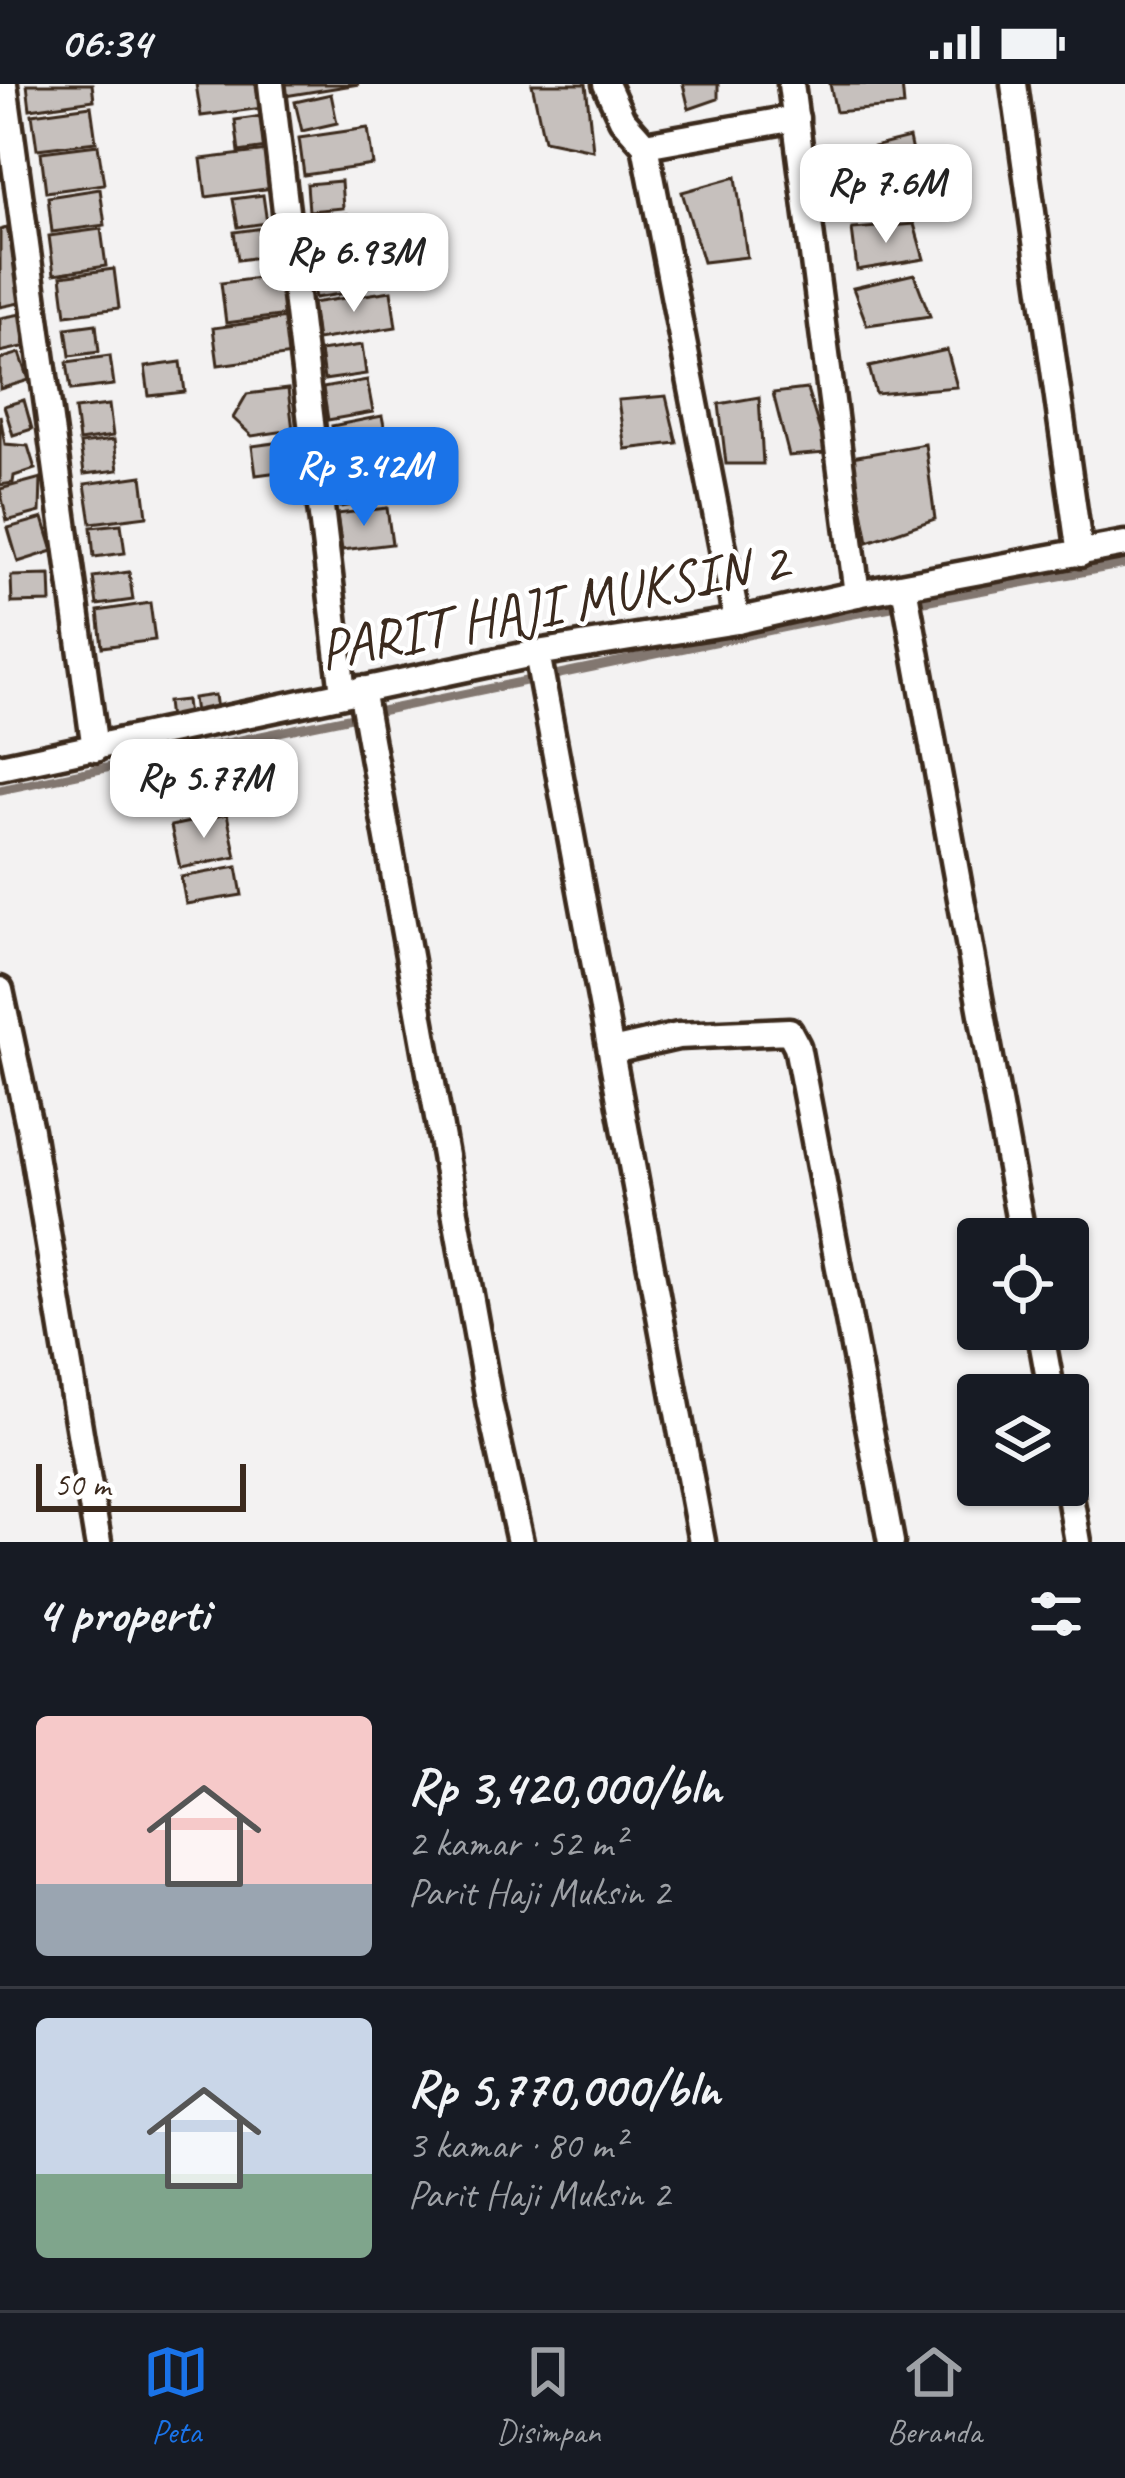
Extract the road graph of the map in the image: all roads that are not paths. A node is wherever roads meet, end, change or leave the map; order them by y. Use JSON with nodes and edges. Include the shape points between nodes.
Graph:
{"nodes":[{"id":1,"x":4,"y":84,"type":"edge"},
{"id":2,"x":271,"y":84,"type":"edge"},
{"id":3,"x":606,"y":84,"type":"edge"},
{"id":4,"x":791,"y":84,"type":"edge"},
{"id":5,"x":1014,"y":84,"type":"edge"},
{"id":6,"x":796,"y":118,"type":"junction"},
{"id":7,"x":645,"y":145,"type":"junction"},
{"id":8,"x":1125,"y":544,"type":"edge"},
{"id":9,"x":1080,"y":554,"type":"junction"},
{"id":10,"x":904,"y":586,"type":"junction"},
{"id":11,"x":857,"y":594,"type":"junction"},
{"id":12,"x":737,"y":622,"type":"junction"},
{"id":13,"x":538,"y":653,"type":"junction"},
{"id":14,"x":352,"y":691,"type":"junction"},
{"id":15,"x":95,"y":749,"type":"junction"},
{"id":16,"x":0,"y":766,"type":"edge"},
{"id":17,"x":0,"y":989,"type":"edge"},
{"id":18,"x":612,"y":1051,"type":"junction"},
{"id":19,"x":1019,"y":1218,"type":"edge"},
{"id":20,"x":1072,"y":1506,"type":"edge"},
{"id":21,"x":98,"y":1542,"type":"edge"},
{"id":22,"x":520,"y":1542,"type":"edge"},
{"id":23,"x":702,"y":1542,"type":"edge"},
{"id":24,"x":891,"y":1542,"type":"edge"},
{"id":25,"x":1078,"y":1542,"type":"edge"}],
"edges":[{"from":1,"to":15,"type":"street"},
{"from":2,"to":14,"type":"street"},
{"from":3,"to":7,"type":"street"},
{"from":4,"to":6,"type":"street"},
{"from":5,"to":9,"type":"street"},
{"from":6,"to":7,"type":"street"},
{"from":6,"to":11,"type":"street"},
{"from":7,"to":12,"type":"street"},
{"from":8,"to":9,"type":"street","name":"PARIT HAJI MUKSIN 2"},
{"from":9,"to":10,"type":"street","name":"PARIT HAJI MUKSIN 2"},
{"from":10,"to":11,"type":"street","name":"PARIT HAJI MUKSIN 2"},
{"from":10,"to":19,"type":"street"},
{"from":11,"to":12,"type":"street","name":"PARIT HAJI MUKSIN 2"},
{"from":12,"to":13,"type":"street","name":"PARIT HAJI MUKSIN 2"},
{"from":13,"to":14,"type":"street","name":"PARIT HAJI MUKSIN 2"},
{"from":13,"to":18,"type":"street"},
{"from":14,"to":15,"type":"street","name":"PARIT HAJI MUKSIN 2"},
{"from":14,"to":22,"type":"street"},
{"from":15,"to":16,"type":"street","name":"PARIT HAJI MUKSIN 2"},
{"from":17,"to":21,"type":"street"},
{"from":18,"to":23,"type":"street"},
{"from":18,"to":24,"type":"street","via":[[678,1036],[789,1031]]},
{"from":20,"to":25,"type":"street"}]}
